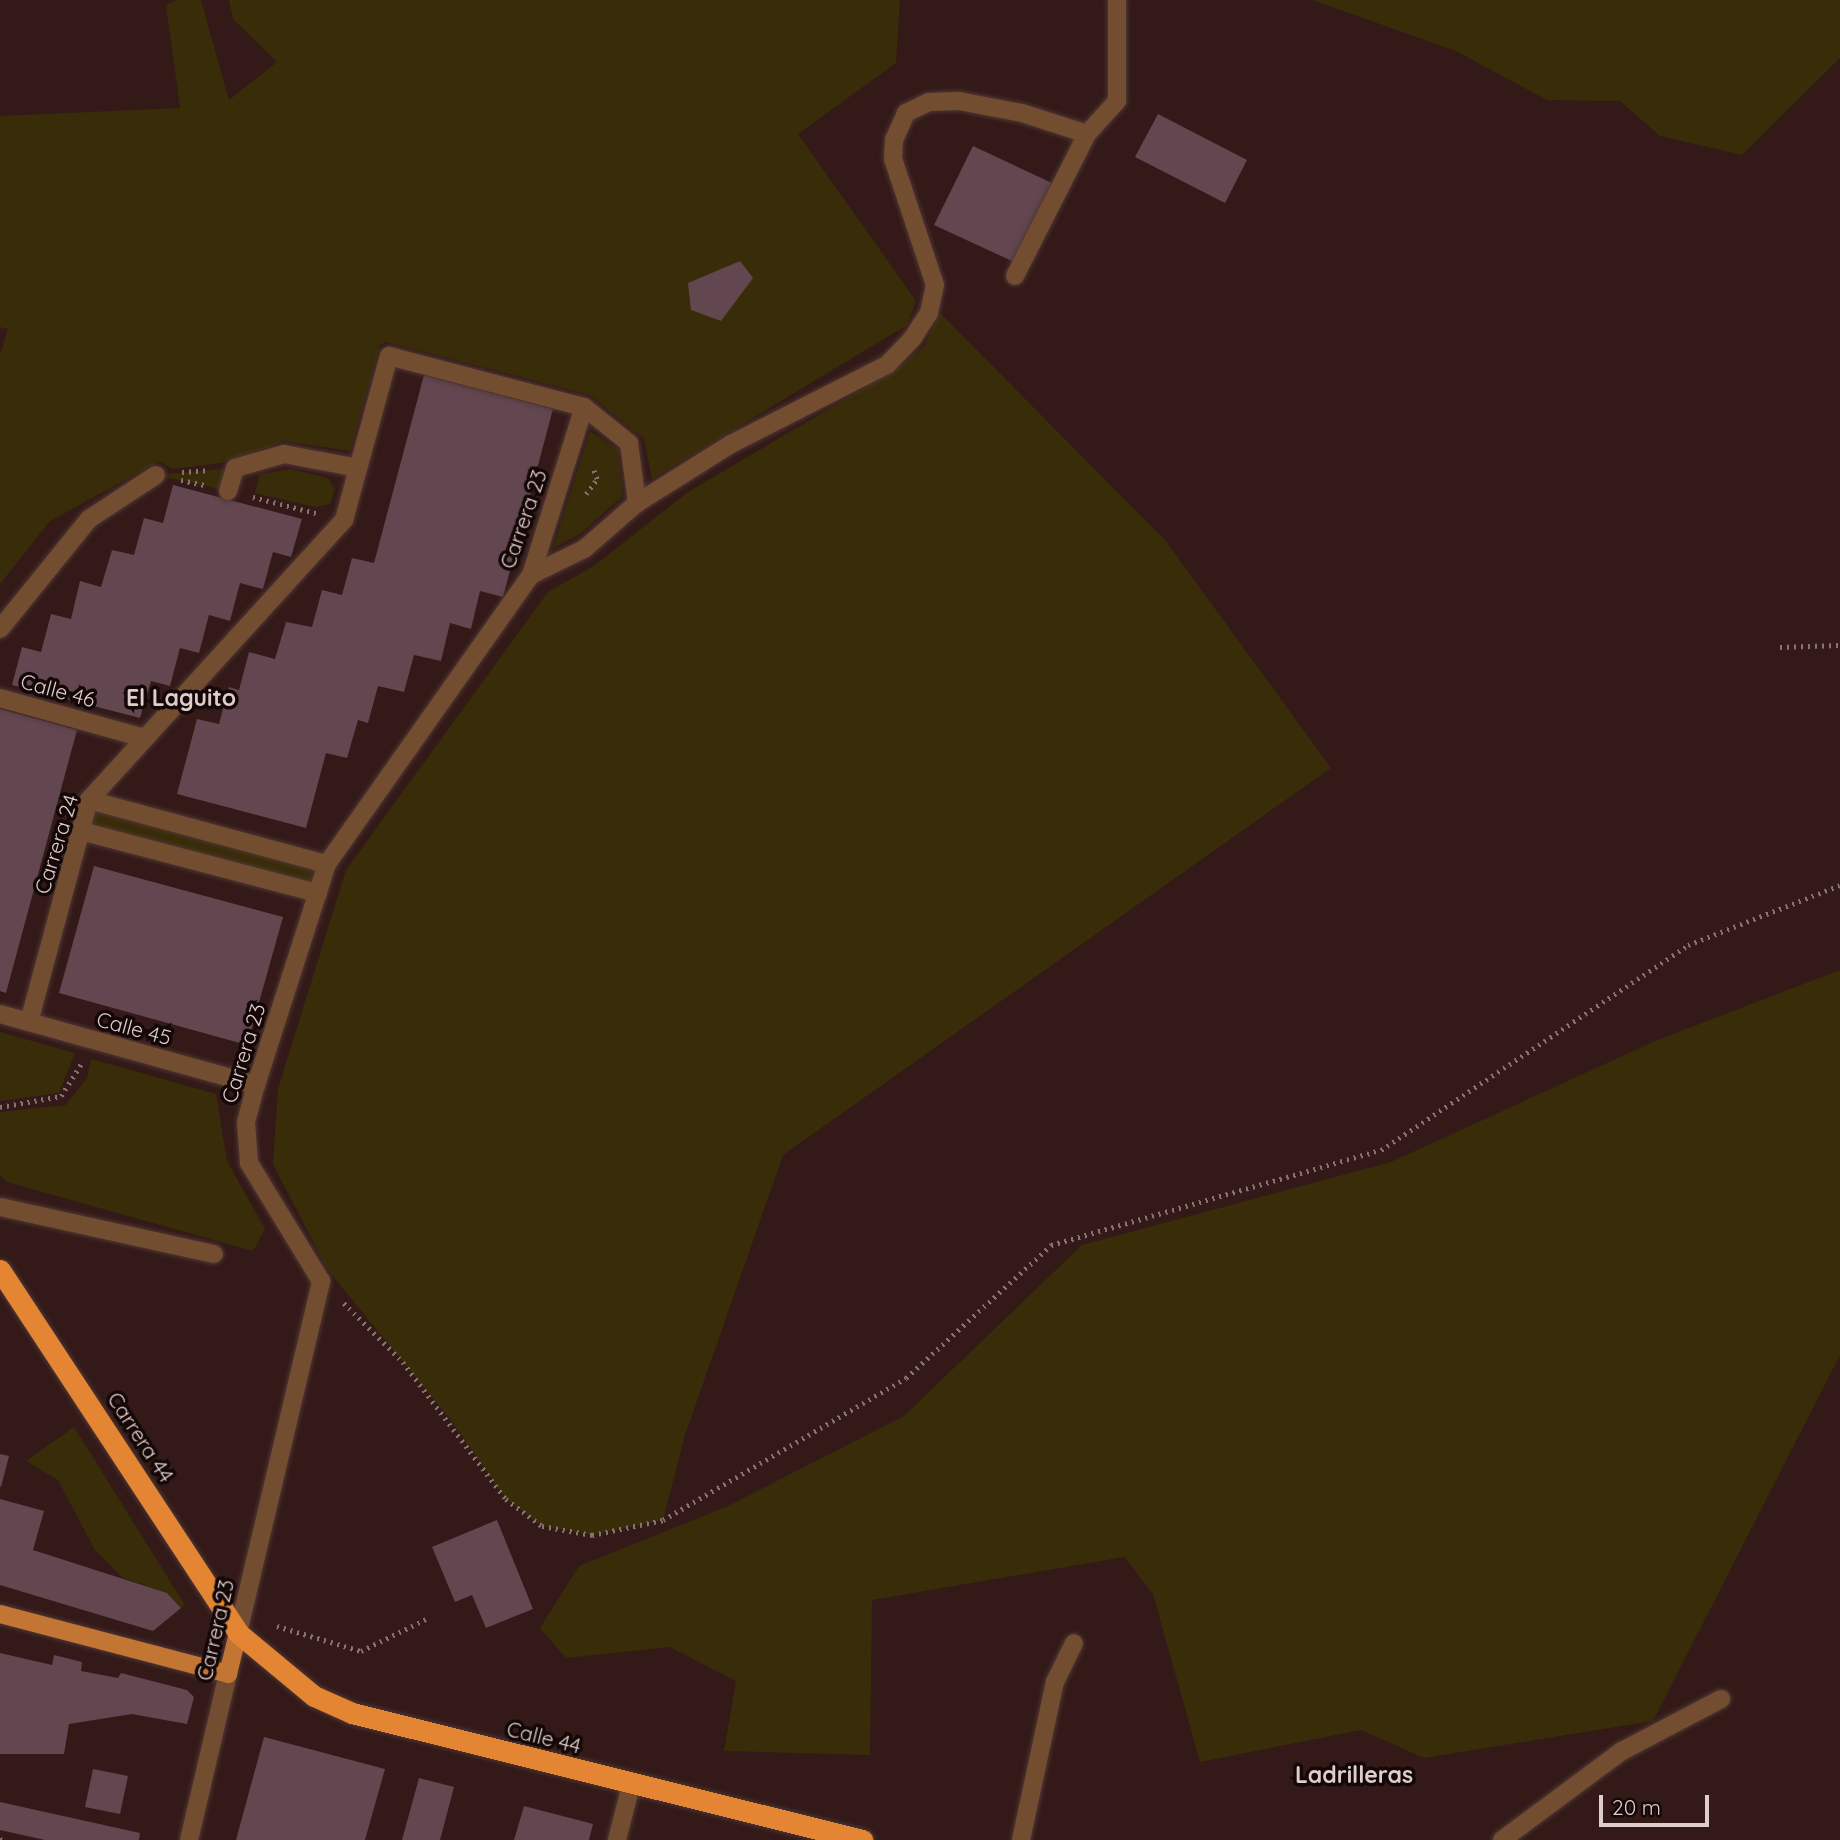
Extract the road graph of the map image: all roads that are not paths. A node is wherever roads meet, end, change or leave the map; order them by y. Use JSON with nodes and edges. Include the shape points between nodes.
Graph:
{"nodes":[{"id":1,"x":1117,"y":0,"type":"edge"},
{"id":2,"x":1087,"y":134,"type":"junction"},
{"id":3,"x":1015,"y":276,"type":"dead end"},
{"id":4,"x":584,"y":407,"type":"junction"},
{"id":5,"x":358,"y":468,"type":"junction"},
{"id":6,"x":156,"y":475,"type":"road end"},
{"id":7,"x":228,"y":491,"type":"dead end"},
{"id":8,"x":637,"y":503,"type":"junction"},
{"id":9,"x":531,"y":575,"type":"junction"},
{"id":10,"x":0,"y":629,"type":"edge"},
{"id":11,"x":0,"y":698,"type":"edge"},
{"id":12,"x":144,"y":738,"type":"junction"},
{"id":13,"x":89,"y":800,"type":"junction"},
{"id":14,"x":81,"y":831,"type":"junction"},
{"id":15,"x":327,"y":864,"type":"junction"},
{"id":16,"x":318,"y":893,"type":"junction"},
{"id":17,"x":0,"y":1014,"type":"edge"},
{"id":18,"x":29,"y":1022,"type":"junction"},
{"id":19,"x":256,"y":1085,"type":"junction"},
{"id":20,"x":0,"y":1207,"type":"edge"},
{"id":21,"x":214,"y":1254,"type":"dead end"},
{"id":22,"x":0,"y":1270,"type":"edge"},
{"id":23,"x":0,"y":1614,"type":"edge"},
{"id":24,"x":238,"y":1633,"type":"junction"},
{"id":25,"x":1074,"y":1643,"type":"dead end"},
{"id":26,"x":228,"y":1674,"type":"junction"},
{"id":27,"x":1721,"y":1699,"type":"dead end"},
{"id":28,"x":631,"y":1785,"type":"junction"},
{"id":29,"x":189,"y":1840,"type":"edge"},
{"id":30,"x":617,"y":1840,"type":"edge"},
{"id":31,"x":862,"y":1840,"type":"edge"},
{"id":32,"x":1021,"y":1840,"type":"edge"},
{"id":33,"x":1502,"y":1840,"type":"edge"}],
"edges":[{"from":1,"to":2,"type":"street","via":[[1117,101]]},
{"from":2,"to":3,"type":"street"},
{"from":2,"to":8,"type":"street","via":[[1022,113],[959,101],[929,102],[906,113],[894,140],[893,159],[935,285],[929,313],[912,339],[887,365],[731,444]]},
{"from":4,"to":5,"type":"street","via":[[389,356]]},
{"from":4,"to":8,"type":"street","via":[[629,443]]},
{"from":4,"to":9,"type":"street","name":"Carrera 23"},
{"from":5,"to":7,"type":"street","via":[[284,454],[235,468]]},
{"from":5,"to":12,"type":"street","name":"Carrera 24","via":[[344,520]]},
{"from":6,"to":10,"type":"street","via":[[89,519]]},
{"from":8,"to":9,"type":"street","via":[[584,549]]},
{"from":9,"to":15,"type":"street","name":"Carrera 23"},
{"from":11,"to":12,"type":"street","name":"Calle 46"},
{"from":12,"to":13,"type":"street","name":"Carrera 24"},
{"from":13,"to":14,"type":"street","name":"Carrera 24"},
{"from":13,"to":15,"type":"street"},
{"from":14,"to":16,"type":"street"},
{"from":14,"to":18,"type":"street","name":"Carrera 24"},
{"from":15,"to":16,"type":"street","name":"Carrera 23"},
{"from":16,"to":19,"type":"street","name":"Carrera 23"},
{"from":17,"to":18,"type":"street","name":"Calle 45"},
{"from":18,"to":19,"type":"street","name":"Calle 45"},
{"from":19,"to":24,"type":"street","name":"Carrera 23","via":[[246,1122],[248,1163],[321,1281]]},
{"from":20,"to":21,"type":"street"},
{"from":22,"to":24,"type":"highway","name":"Carrera 44"},
{"from":23,"to":26,"type":"main road"},
{"from":24,"to":26,"type":"main road","name":"Carrera 23"},
{"from":24,"to":28,"type":"highway","name":"Calle 44","via":[[285,1676],[352,1713]]},
{"from":25,"to":32,"type":"street","via":[[1055,1682]]},
{"from":26,"to":29,"type":"street","name":"Carrera 23"},
{"from":27,"to":33,"type":"street","via":[[1622,1751]]},
{"from":28,"to":30,"type":"street"},
{"from":28,"to":31,"type":"highway","name":"Calle 44"}]}
